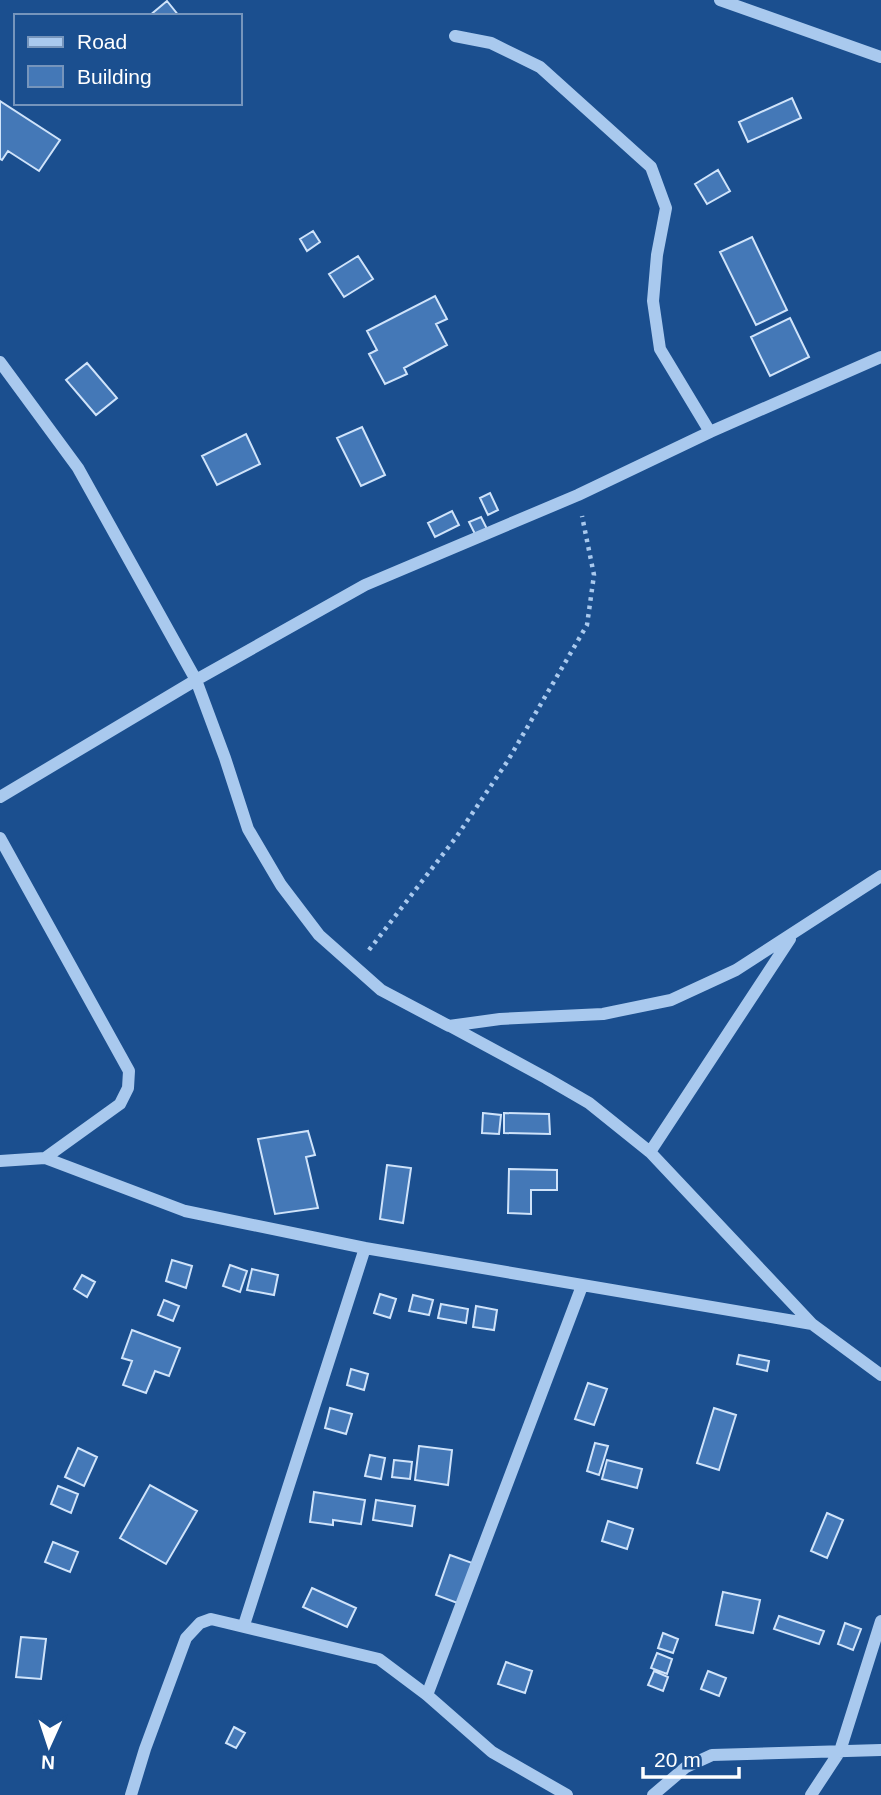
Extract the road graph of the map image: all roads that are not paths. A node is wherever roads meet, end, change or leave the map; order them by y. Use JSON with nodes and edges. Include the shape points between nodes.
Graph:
{"nodes":[{"id":1,"x":720,"y":0,"type":"edge"},
{"id":2,"x":454,"y":36,"type":"dead end"},
{"id":3,"x":881,"y":57,"type":"edge"},
{"id":4,"x":881,"y":357,"type":"edge"},
{"id":5,"x":0,"y":362,"type":"edge"},
{"id":6,"x":710,"y":432,"type":"junction"},
{"id":7,"x":196,"y":680,"type":"junction"},
{"id":8,"x":0,"y":797,"type":"edge"},
{"id":9,"x":0,"y":838,"type":"edge"},
{"id":10,"x":881,"y":876,"type":"edge"},
{"id":11,"x":792,"y":936,"type":"junction"},
{"id":12,"x":449,"y":1026,"type":"junction"},
{"id":13,"x":650,"y":1152,"type":"junction"},
{"id":14,"x":45,"y":1158,"type":"junction"},
{"id":15,"x":0,"y":1161,"type":"edge"},
{"id":16,"x":365,"y":1248,"type":"junction"},
{"id":17,"x":582,"y":1286,"type":"junction"},
{"id":18,"x":812,"y":1324,"type":"junction"},
{"id":19,"x":881,"y":1375,"type":"edge"},
{"id":20,"x":881,"y":1621,"type":"edge"},
{"id":21,"x":244,"y":1625,"type":"junction"},
{"id":22,"x":428,"y":1695,"type":"junction"},
{"id":23,"x":881,"y":1750,"type":"edge"},
{"id":24,"x":840,"y":1751,"type":"junction"},
{"id":25,"x":131,"y":1795,"type":"edge"},
{"id":26,"x":567,"y":1795,"type":"edge"},
{"id":27,"x":653,"y":1795,"type":"edge"},
{"id":28,"x":811,"y":1795,"type":"edge"}],
"edges":[{"from":1,"to":3,"type":"street"},
{"from":2,"to":6,"type":"street","via":[[491,43],[540,67],[651,167],[666,208],[653,301],[660,349]]},
{"from":4,"to":6,"type":"street"},
{"from":5,"to":7,"type":"street","via":[[78,468]]},
{"from":6,"to":7,"type":"street","via":[[578,495],[365,585]]},
{"from":7,"to":8,"type":"street"},
{"from":7,"to":12,"type":"street","via":[[248,829],[281,885],[319,935],[382,990]]},
{"from":9,"to":14,"type":"street","via":[[129,1071],[128,1088],[120,1104]]},
{"from":10,"to":11,"type":"street"},
{"from":11,"to":12,"type":"street","via":[[736,970],[671,1000],[603,1014]]},
{"from":11,"to":13,"type":"street"},
{"from":12,"to":13,"type":"street","via":[[589,1103]]},
{"from":13,"to":18,"type":"street"},
{"from":14,"to":15,"type":"street"},
{"from":14,"to":16,"type":"street","via":[[185,1211]]},
{"from":16,"to":17,"type":"street"},
{"from":16,"to":21,"type":"street"},
{"from":17,"to":18,"type":"street"},
{"from":17,"to":22,"type":"street"},
{"from":18,"to":19,"type":"street"},
{"from":20,"to":24,"type":"street"},
{"from":21,"to":22,"type":"street","via":[[379,1659]]},
{"from":21,"to":25,"type":"street","via":[[211,1619],[200,1623],[187,1638]]},
{"from":22,"to":26,"type":"street","via":[[492,1752]]},
{"from":23,"to":24,"type":"street"},
{"from":24,"to":27,"type":"street","via":[[712,1755],[686,1767]]},
{"from":24,"to":28,"type":"street"}]}
